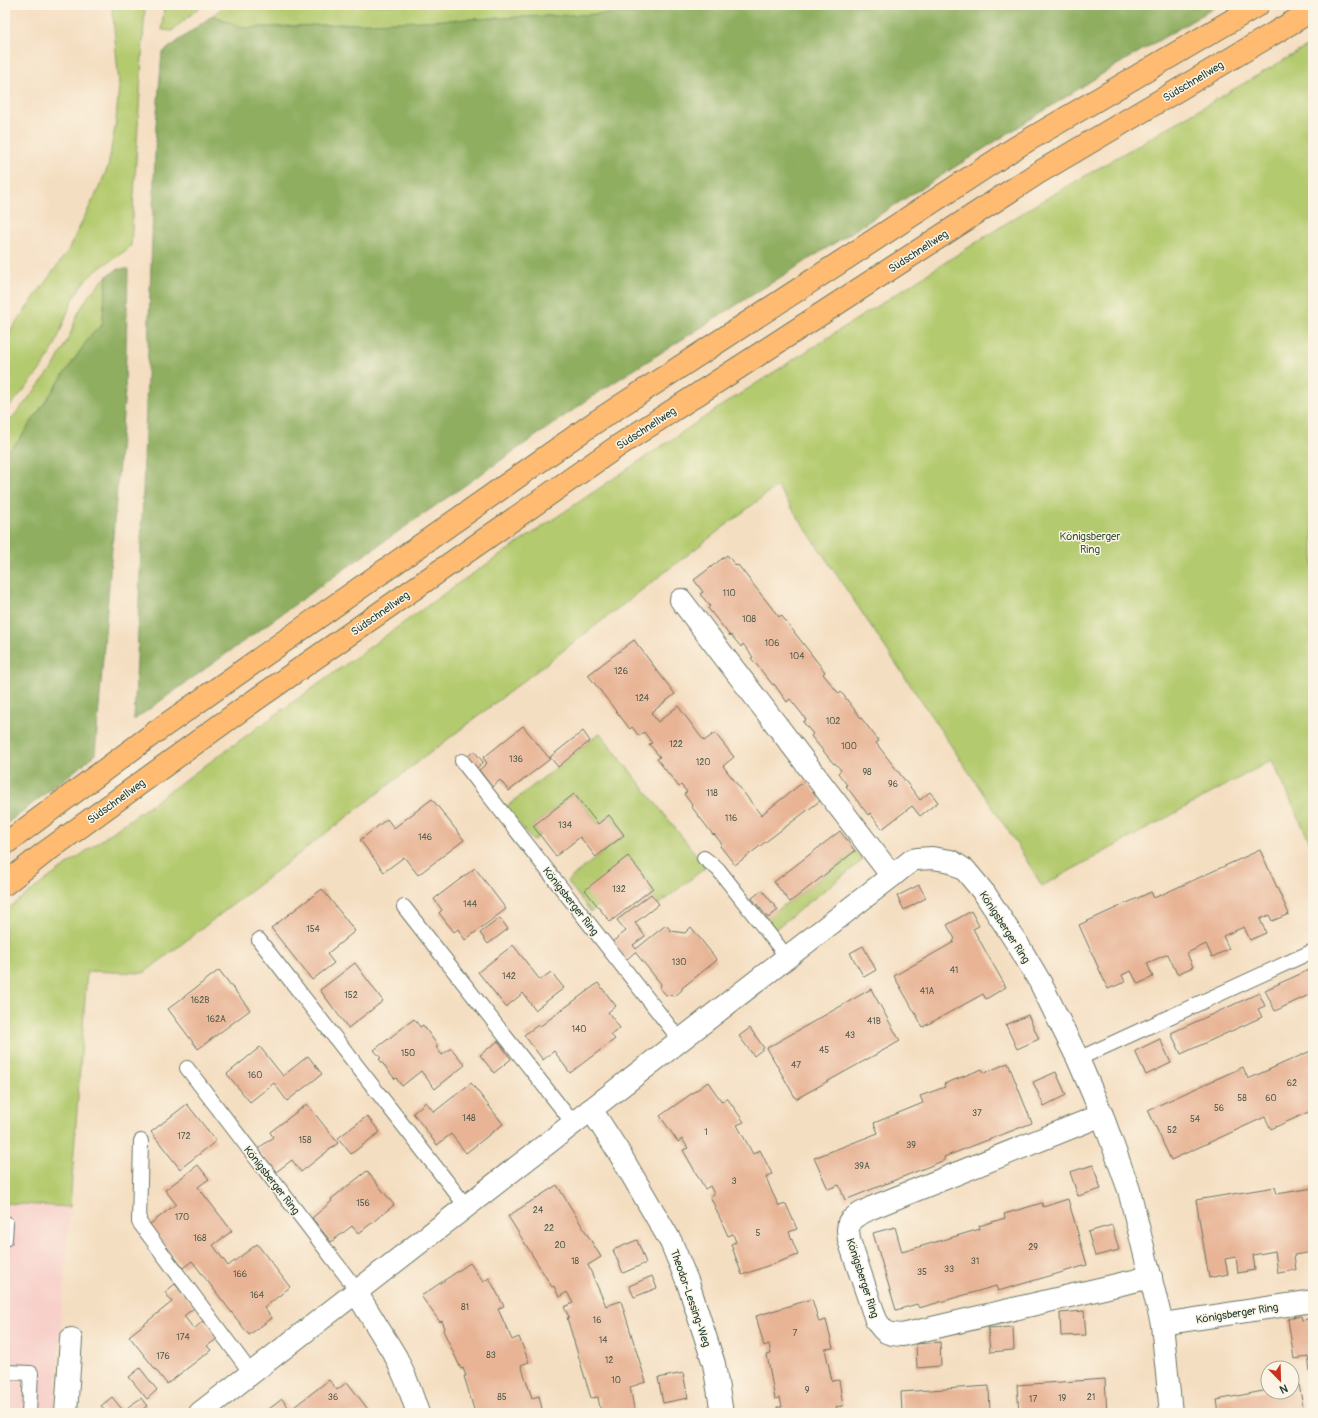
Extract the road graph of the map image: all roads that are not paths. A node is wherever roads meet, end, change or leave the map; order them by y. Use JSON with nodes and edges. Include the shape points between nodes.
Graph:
{"nodes":[{"id":1,"x":1258,"y":5,"type":"edge"},
{"id":2,"x":1313,"y":10,"type":"edge"},
{"id":3,"x":681,"y":600,"type":"dead end"},
{"id":4,"x":462,"y":761,"type":"dead end"},
{"id":5,"x":5,"y":844,"type":"edge"},
{"id":6,"x":704,"y":858,"type":"dead end"},
{"id":7,"x":892,"y":876,"type":"junction"},
{"id":8,"x":5,"y":884,"type":"edge"},
{"id":9,"x":404,"y":907,"type":"dead end"},
{"id":10,"x":259,"y":940,"type":"dead end"},
{"id":11,"x":1313,"y":951,"type":"edge"},
{"id":12,"x":787,"y":957,"type":"junction"},
{"id":13,"x":680,"y":1040,"type":"junction"},
{"id":14,"x":1078,"y":1059,"type":"junction"},
{"id":15,"x":187,"y":1068,"type":"dead end"},
{"id":16,"x":590,"y":1110,"type":"junction"},
{"id":17,"x":1102,"y":1115,"type":"junction"},
{"id":18,"x":573,"y":1123,"type":"junction"},
{"id":19,"x":141,"y":1141,"type":"dead end"},
{"id":20,"x":466,"y":1206,"type":"junction"},
{"id":21,"x":6,"y":1223,"type":"dead end"},
{"id":22,"x":5,"y":1239,"type":"edge"},
{"id":23,"x":1151,"y":1278,"type":"junction"},
{"id":24,"x":356,"y":1292,"type":"junction"},
{"id":25,"x":1313,"y":1301,"type":"edge"},
{"id":26,"x":1162,"y":1324,"type":"junction"},
{"id":27,"x":71,"y":1339,"type":"dead end"},
{"id":28,"x":5,"y":1372,"type":"edge"},
{"id":29,"x":251,"y":1373,"type":"junction"},
{"id":30,"x":28,"y":1413,"type":"edge"},
{"id":31,"x":66,"y":1413,"type":"edge"},
{"id":32,"x":200,"y":1413,"type":"edge"},
{"id":33,"x":418,"y":1413,"type":"edge"},
{"id":34,"x":722,"y":1413,"type":"edge"},
{"id":35,"x":1171,"y":1413,"type":"edge"}],
"edges":[{"from":1,"to":5,"type":"highway","via":[[1015,148],[594,423],[154,733]]},
{"from":2,"to":8,"type":"highway","name":"Südschnellweg","via":[[1038,173],[618,446],[241,710]]},
{"from":3,"to":7,"type":"street"},
{"from":4,"to":13,"type":"lane","name":"Königsberger Ring"},
{"from":6,"to":12,"type":"lane","via":[[718,869]]},
{"from":7,"to":12,"type":"street","name":"Königsberger Ring"},
{"from":7,"to":14,"type":"street","name":"Königsberger Ring","via":[[917,859],[951,861],[966,871],[985,894],[1034,971]]},
{"from":9,"to":18,"type":"lane"},
{"from":10,"to":20,"type":"lane"},
{"from":11,"to":14,"type":"lane"},
{"from":12,"to":13,"type":"street","name":"Königsberger Ring"},
{"from":13,"to":16,"type":"street","name":"Königsberger Ring"},
{"from":14,"to":17,"type":"street","name":"Königsberger Ring"},
{"from":15,"to":24,"type":"lane","name":"Königsberger Ring"},
{"from":16,"to":18,"type":"street","name":"Königsberger Ring"},
{"from":16,"to":34,"type":"street","name":"Theodor-Lessing-Weg","via":[[618,1151],[671,1242],[688,1283],[714,1364]]},
{"from":17,"to":23,"type":"street","name":"Königsberger Ring","via":[[1129,1190]]},
{"from":17,"to":23,"type":"street","name":"Königsberger Ring","via":[[871,1208],[849,1222],[849,1240],[876,1320],[883,1331],[892,1335],[902,1335]]},
{"from":18,"to":20,"type":"street","name":"Königsberger Ring"},
{"from":19,"to":29,"type":"lane","via":[[139,1222]]},
{"from":20,"to":24,"type":"street","name":"Königsberger Ring"},
{"from":21,"to":22,"type":"lane"},
{"from":23,"to":26,"type":"street","name":"Königsberger Ring"},
{"from":24,"to":29,"type":"street","name":"Königsberger Ring"},
{"from":24,"to":33,"type":"street","name":"Königsberger Ring","via":[[396,1357]]},
{"from":25,"to":26,"type":"street","name":"Königsberger Ring"},
{"from":26,"to":35,"type":"street","name":"Königsberger Ring"},
{"from":27,"to":31,"type":"street"},
{"from":28,"to":30,"type":"lane","via":[[31,1373]]},
{"from":29,"to":32,"type":"street","name":"Königsberger Ring"}]}
